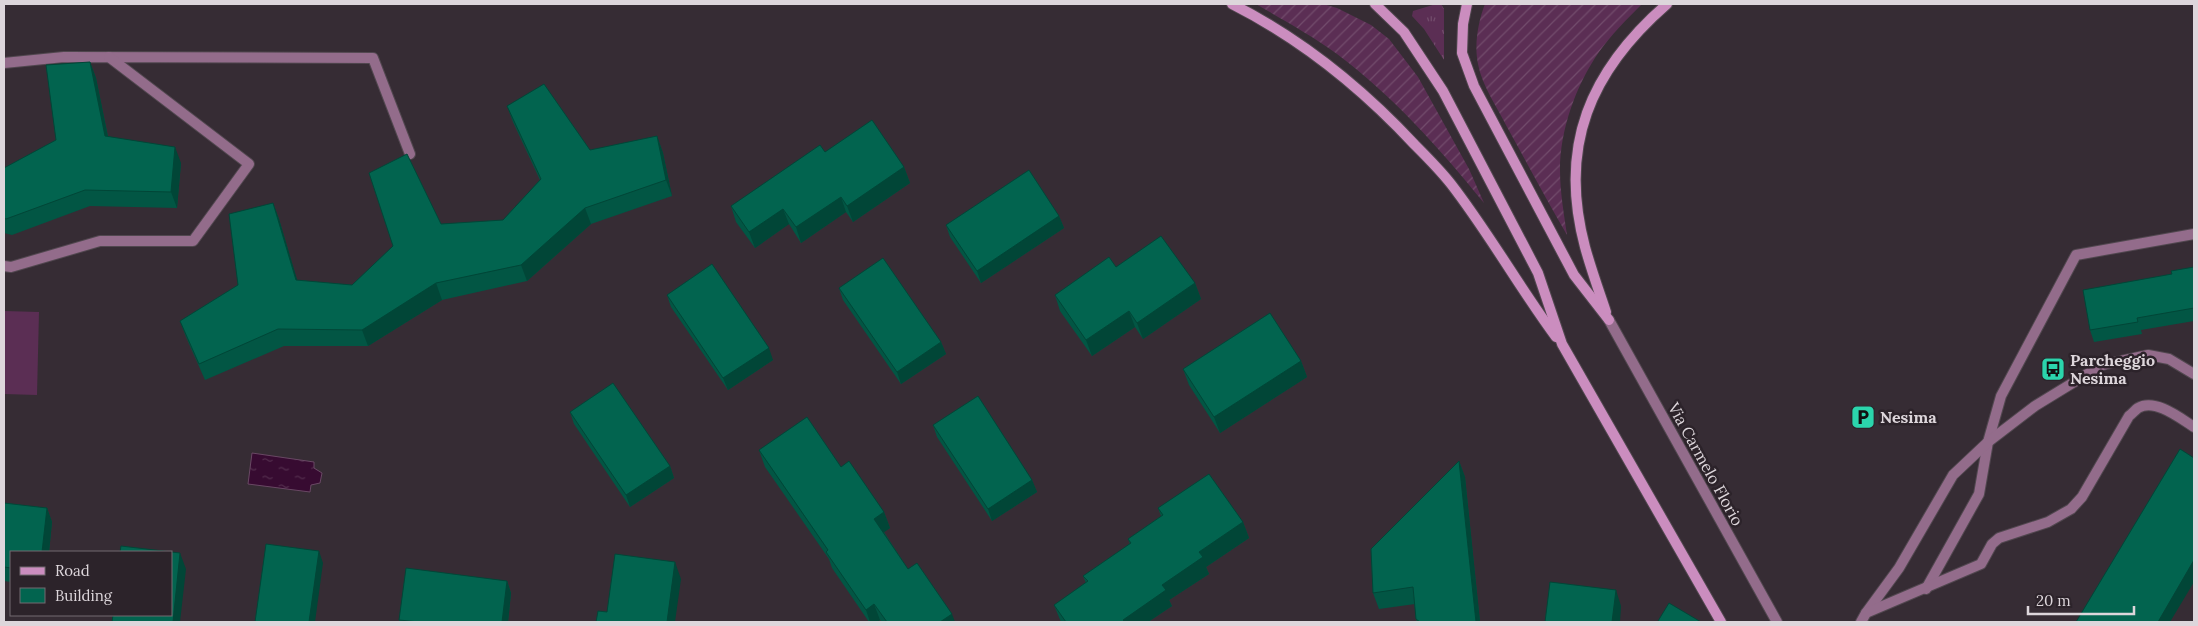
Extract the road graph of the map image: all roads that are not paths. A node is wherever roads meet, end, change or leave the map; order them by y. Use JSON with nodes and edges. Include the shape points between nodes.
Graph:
{"nodes":[{"id":1,"x":1232,"y":4,"type":"edge"},
{"id":2,"x":1375,"y":4,"type":"edge"},
{"id":3,"x":1467,"y":4,"type":"edge"},
{"id":4,"x":1667,"y":4,"type":"edge"},
{"id":5,"x":109,"y":58,"type":"junction"},
{"id":6,"x":4,"y":63,"type":"edge"},
{"id":7,"x":410,"y":154,"type":"dead end"},
{"id":8,"x":2194,"y":234,"type":"edge"},
{"id":9,"x":4,"y":266,"type":"edge"},
{"id":10,"x":1608,"y":320,"type":"junction"},
{"id":11,"x":1562,"y":344,"type":"junction"},
{"id":12,"x":2194,"y":374,"type":"edge"},
{"id":13,"x":2194,"y":427,"type":"edge"},
{"id":14,"x":1988,"y":442,"type":"junction"},
{"id":15,"x":1926,"y":589,"type":"junction"},
{"id":16,"x":1866,"y":613,"type":"junction"},
{"id":17,"x":1721,"y":622,"type":"edge"},
{"id":18,"x":1777,"y":622,"type":"edge"},
{"id":19,"x":1860,"y":622,"type":"edge"}],
"edges":[{"from":1,"to":11,"type":"main road","via":[[1294,39],[1372,100],[1450,182]]},
{"from":2,"to":11,"type":"main road","via":[[1404,32],[1464,129],[1538,273]]},
{"from":3,"to":10,"type":"main road","via":[[1462,53],[1474,86],[1574,275]]},
{"from":4,"to":10,"type":"main road","via":[[1638,32],[1609,68],[1581,127],[1576,164],[1578,205],[1585,246]]},
{"from":5,"to":6,"type":"street","via":[[64,57]]},
{"from":5,"to":7,"type":"street","via":[[373,58]]},
{"from":5,"to":9,"type":"street","via":[[249,164],[193,241],[100,241],[11,267]]},
{"from":8,"to":14,"type":"street","via":[[2076,255],[2002,396]]},
{"from":10,"to":18,"type":"street","name":"Via Carmelo Florio"},
{"from":11,"to":17,"type":"main road"},
{"from":12,"to":14,"type":"street","via":[[2169,359],[2148,355],[2102,365],[2035,406]]},
{"from":13,"to":15,"type":"street","via":[[2169,411],[2153,406],[2139,407],[2129,416],[2082,497],[2071,509],[2048,522],[1999,538],[1981,564]]},
{"from":14,"to":15,"type":"street","via":[[1979,494]]},
{"from":14,"to":16,"type":"street","via":[[1953,475],[1899,568]]},
{"from":15,"to":16,"type":"street"},
{"from":16,"to":19,"type":"street"}]}
